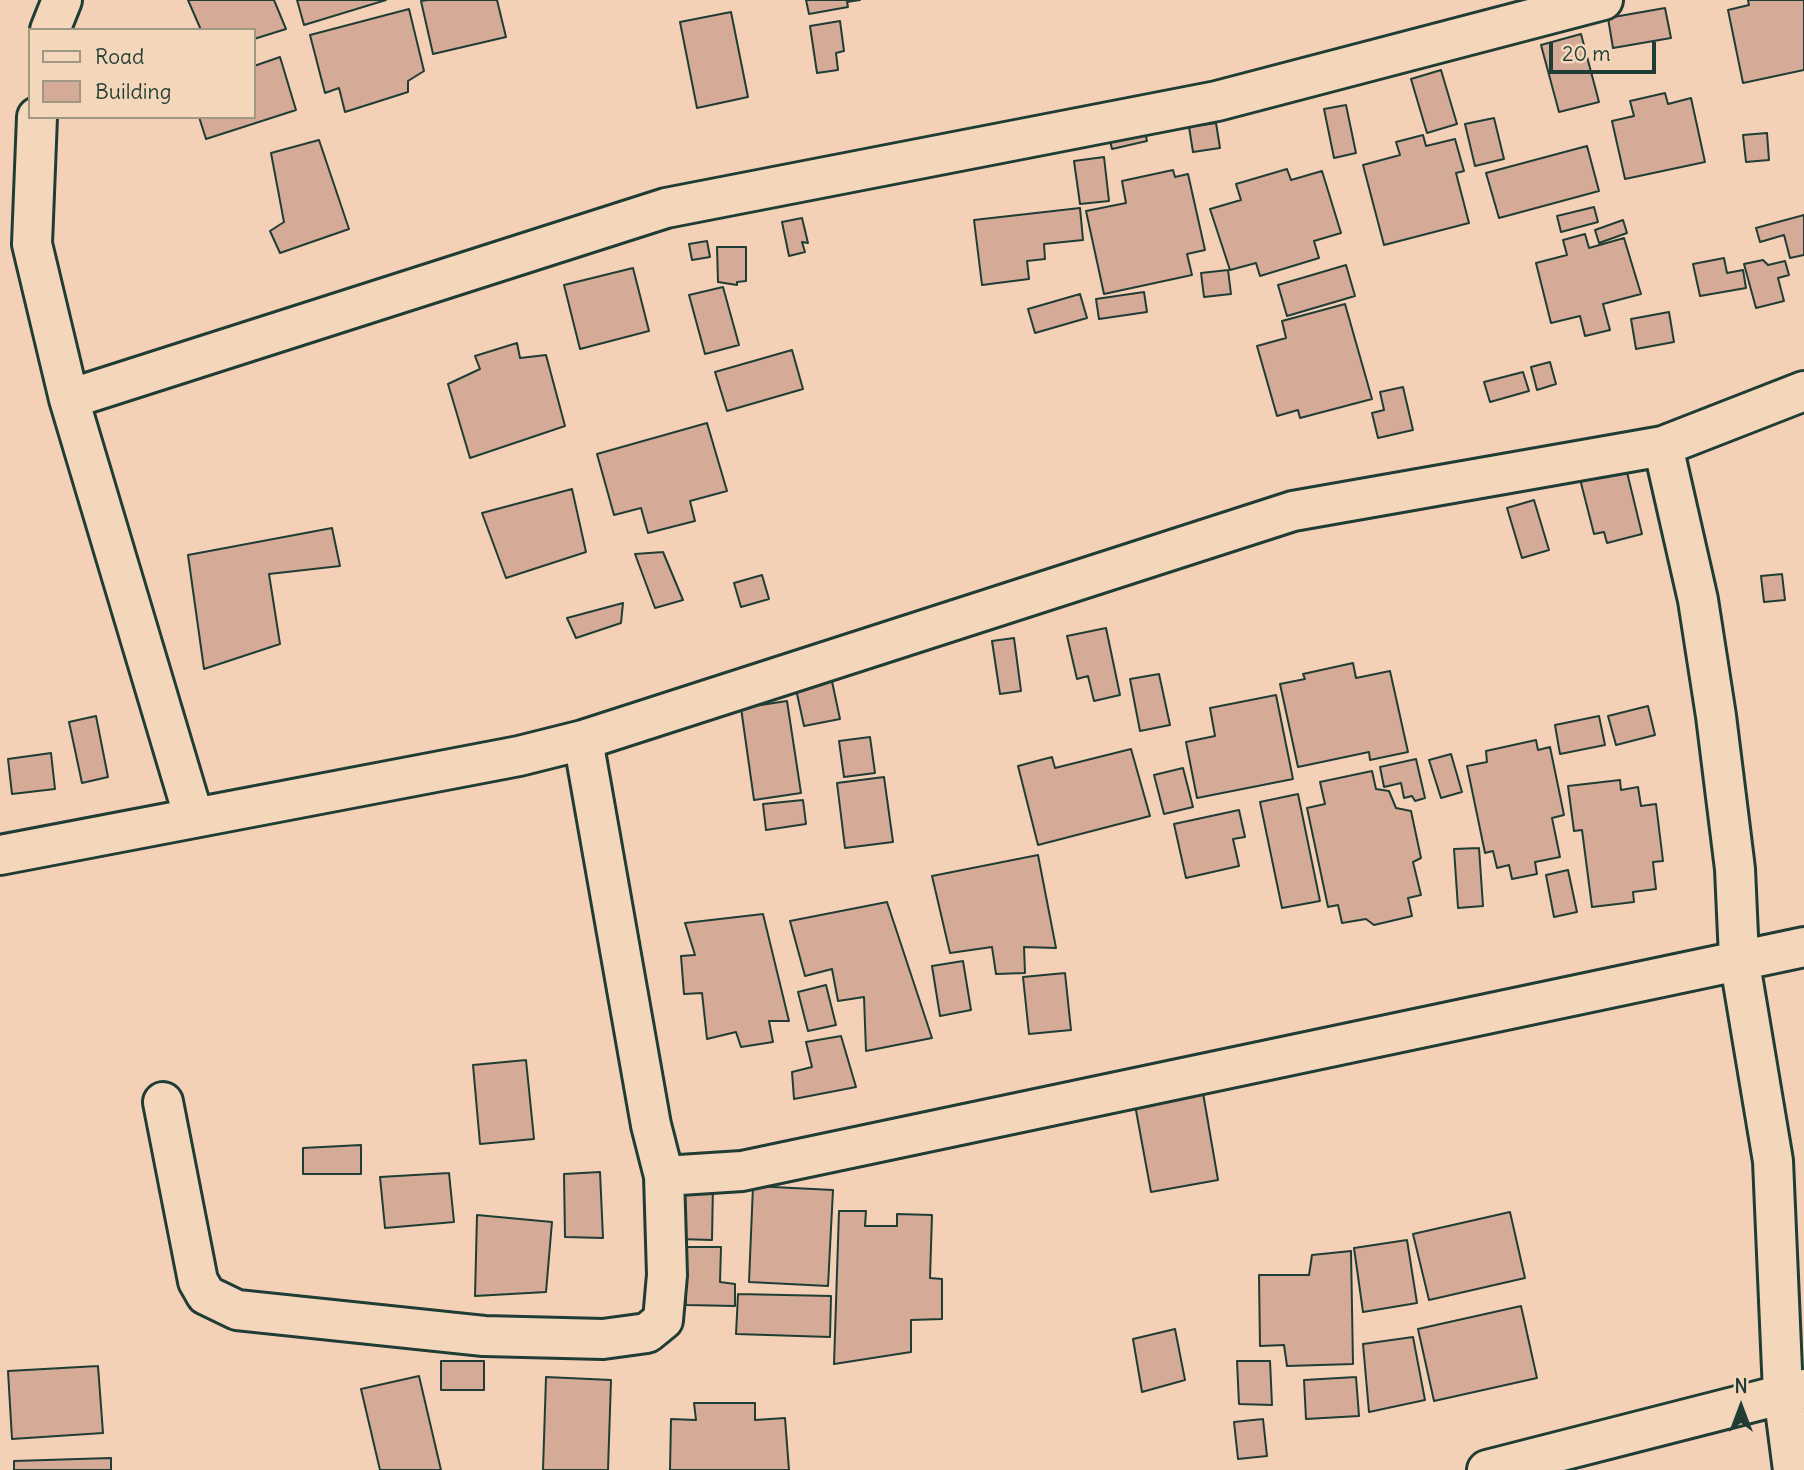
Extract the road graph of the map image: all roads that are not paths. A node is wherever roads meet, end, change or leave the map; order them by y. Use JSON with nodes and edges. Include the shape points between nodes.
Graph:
{"nodes":[{"id":1,"x":62,"y":0,"type":"edge"},
{"id":2,"x":1603,"y":0,"type":"edge"},
{"id":3,"x":51,"y":28,"type":"edge"},
{"id":4,"x":37,"y":119,"type":"edge"},
{"id":5,"x":1804,"y":391,"type":"edge"},
{"id":6,"x":69,"y":398,"type":"junction"},
{"id":7,"x":1663,"y":446,"type":"junction"},
{"id":8,"x":583,"y":740,"type":"junction"},
{"id":9,"x":194,"y":818,"type":"junction"},
{"id":10,"x":0,"y":855,"type":"edge"},
{"id":11,"x":1804,"y":947,"type":"edge"},
{"id":12,"x":1739,"y":958,"type":"junction"},
{"id":13,"x":163,"y":1102,"type":"dead end"},
{"id":14,"x":664,"y":1176,"type":"junction"},
{"id":15,"x":1793,"y":1391,"type":"edge"},
{"id":16,"x":1487,"y":1470,"type":"edge"},
{"id":17,"x":1793,"y":1470,"type":"edge"}],
"edges":[{"from":1,"to":3,"type":"street"},
{"from":2,"to":6,"type":"street","via":[[1217,101],[666,208]]},
{"from":4,"to":6,"type":"street","via":[[32,244]]},
{"from":5,"to":7,"type":"street"},
{"from":6,"to":9,"type":"street"},
{"from":7,"to":8,"type":"street","via":[[1293,510]]},
{"from":7,"to":12,"type":"street","via":[[1698,600],[1714,703],[1735,869]]},
{"from":8,"to":9,"type":"street"},
{"from":8,"to":14,"type":"street"},
{"from":9,"to":10,"type":"street"},
{"from":11,"to":12,"type":"street"},
{"from":12,"to":14,"type":"street","via":[[742,1171]]},
{"from":12,"to":15,"type":"street","via":[[1773,1161]]},
{"from":13,"to":14,"type":"street","via":[[198,1281],[206,1295],[237,1310],[484,1336],[603,1339],[647,1333],[663,1320],[667,1275]]},
{"from":15,"to":16,"type":"street"},
{"from":15,"to":17,"type":"street"}]}
